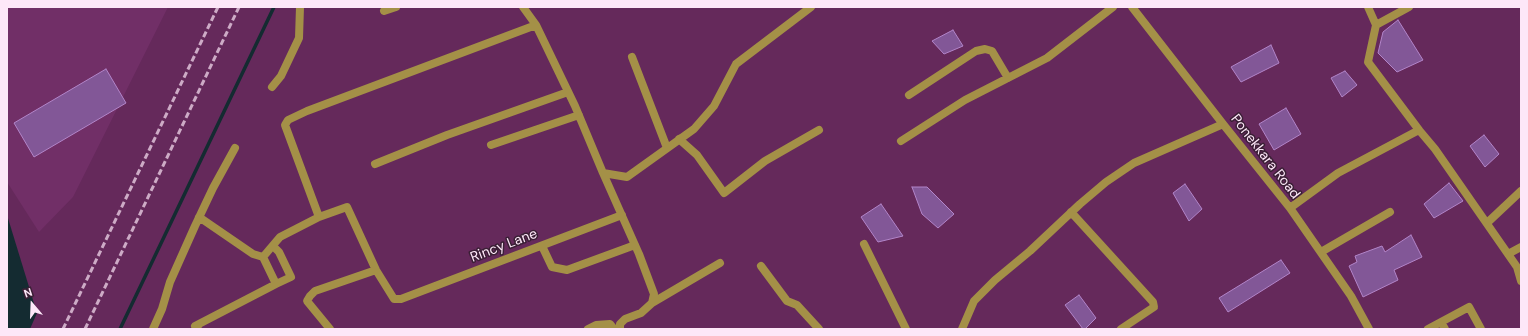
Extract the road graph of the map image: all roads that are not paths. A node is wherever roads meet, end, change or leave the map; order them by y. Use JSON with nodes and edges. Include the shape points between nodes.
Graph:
{"nodes":[{"id":1,"x":300,"y":7,"type":"edge"},
{"id":2,"x":396,"y":7,"type":"edge"},
{"id":3,"x":523,"y":7,"type":"edge"},
{"id":4,"x":1113,"y":7,"type":"edge"},
{"id":5,"x":1132,"y":7,"type":"edge"},
{"id":6,"x":1368,"y":7,"type":"edge"},
{"id":7,"x":1409,"y":7,"type":"edge"},
{"id":8,"x":807,"y":8,"type":"edge"},
{"id":9,"x":384,"y":11,"type":"dead end"},
{"id":10,"x":536,"y":25,"type":"junction"},
{"id":11,"x":1376,"y":25,"type":"junction"},
{"id":12,"x":632,"y":57,"type":"dead end"},
{"id":13,"x":1008,"y":78,"type":"junction"},
{"id":14,"x":272,"y":87,"type":"dead end"},
{"id":15,"x":568,"y":92,"type":"junction"},
{"id":16,"x":909,"y":96,"type":"dead end"},
{"id":17,"x":579,"y":115,"type":"junction"},
{"id":18,"x":1223,"y":124,"type":"junction"},
{"id":19,"x":819,"y":130,"type":"dead end"},
{"id":20,"x":1419,"y":130,"type":"junction"},
{"id":21,"x":679,"y":139,"type":"junction"},
{"id":22,"x":901,"y":141,"type":"dead end"},
{"id":23,"x":491,"y":145,"type":"dead end"},
{"id":24,"x":236,"y":148,"type":"dead end"},
{"id":25,"x":667,"y":148,"type":"junction"},
{"id":26,"x":376,"y":164,"type":"dead end"},
{"id":27,"x":603,"y":174,"type":"junction"},
{"id":28,"x":1521,"y":191,"type":"edge"},
{"id":29,"x":1290,"y":208,"type":"junction"},
{"id":30,"x":1071,"y":212,"type":"junction"},
{"id":31,"x":1390,"y":212,"type":"dead end"},
{"id":32,"x":622,"y":215,"type":"junction"},
{"id":33,"x":199,"y":217,"type":"junction"},
{"id":34,"x":319,"y":217,"type":"junction"},
{"id":35,"x":1487,"y":223,"type":"junction"},
{"id":36,"x":864,"y":244,"type":"dead end"},
{"id":37,"x":636,"y":245,"type":"junction"},
{"id":38,"x":273,"y":246,"type":"junction"},
{"id":39,"x":542,"y":246,"type":"junction"},
{"id":40,"x":1521,"y":247,"type":"edge"},
{"id":41,"x":1320,"y":252,"type":"junction"},
{"id":42,"x":1508,"y":254,"type":"junction"},
{"id":43,"x":263,"y":257,"type":"junction"},
{"id":44,"x":720,"y":263,"type":"dead end"},
{"id":45,"x":761,"y":266,"type":"dead end"},
{"id":46,"x":376,"y":270,"type":"junction"},
{"id":47,"x":1521,"y":281,"type":"edge"},
{"id":48,"x":276,"y":284,"type":"junction"},
{"id":49,"x":652,"y":303,"type":"junction"},
{"id":50,"x":1443,"y":325,"type":"edge"},
{"id":51,"x":153,"y":329,"type":"edge"},
{"id":52,"x":198,"y":329,"type":"edge"},
{"id":53,"x":330,"y":329,"type":"edge"},
{"id":54,"x":588,"y":329,"type":"edge"},
{"id":55,"x":614,"y":329,"type":"edge"},
{"id":56,"x":620,"y":329,"type":"edge"},
{"id":57,"x":819,"y":329,"type":"edge"},
{"id":58,"x":906,"y":329,"type":"edge"},
{"id":59,"x":962,"y":329,"type":"edge"},
{"id":60,"x":1121,"y":329,"type":"edge"},
{"id":61,"x":1369,"y":329,"type":"edge"},
{"id":62,"x":1428,"y":329,"type":"edge"},
{"id":63,"x":1481,"y":329,"type":"edge"}],
"edges":[{"from":1,"to":14,"type":"street","via":[[299,38],[281,76]]},
{"from":2,"to":9,"type":"street"},
{"from":3,"to":10,"type":"street"},
{"from":4,"to":13,"type":"street","via":[[1047,58]]},
{"from":5,"to":18,"type":"street","name":"Ponekkara Road"},
{"from":6,"to":11,"type":"street"},
{"from":7,"to":11,"type":"street"},
{"from":8,"to":21,"type":"street","via":[[736,64],[714,106],[694,128]]},
{"from":10,"to":15,"type":"street"},
{"from":10,"to":34,"type":"street","via":[[288,120],[285,125]]},
{"from":11,"to":20,"type":"street","via":[[1368,62]]},
{"from":12,"to":25,"type":"street"},
{"from":13,"to":16,"type":"street","via":[[992,51],[985,49],[976,51]]},
{"from":13,"to":22,"type":"street","via":[[965,100]]},
{"from":15,"to":17,"type":"street"},
{"from":15,"to":26,"type":"street","via":[[447,135]]},
{"from":17,"to":23,"type":"street"},
{"from":17,"to":27,"type":"street"},
{"from":18,"to":29,"type":"street","name":"Ponekkara Road"},
{"from":18,"to":30,"type":"street","via":[[1134,162]]},
{"from":19,"to":21,"type":"street","via":[[765,161],[724,194],[697,155]]},
{"from":20,"to":29,"type":"street","via":[[1338,173]]},
{"from":20,"to":35,"type":"street"},
{"from":21,"to":25,"type":"street"},
{"from":24,"to":33,"type":"street"},
{"from":25,"to":27,"type":"street","via":[[627,177]]},
{"from":27,"to":32,"type":"street"},
{"from":28,"to":35,"type":"street"},
{"from":29,"to":41,"type":"street","name":"Ponekkara Road"},
{"from":30,"to":59,"type":"street","via":[[974,301]]},
{"from":30,"to":60,"type":"street","via":[[1153,302],[1154,307]]},
{"from":31,"to":41,"type":"street"},
{"from":32,"to":37,"type":"street"},
{"from":32,"to":39,"type":"street","name":"Rincy Lane"},
{"from":33,"to":43,"type":"street","via":[[253,254]]},
{"from":33,"to":51,"type":"street","via":[[170,282]]},
{"from":34,"to":38,"type":"street","via":[[280,237]]},
{"from":34,"to":46,"type":"street","via":[[347,207]]},
{"from":35,"to":42,"type":"street"},
{"from":36,"to":58,"type":"street"},
{"from":37,"to":39,"type":"street","via":[[567,270],[552,267]]},
{"from":37,"to":49,"type":"street","via":[[654,294]]},
{"from":38,"to":43,"type":"street"},
{"from":38,"to":48,"type":"street","via":[[280,252],[291,277]]},
{"from":39,"to":46,"type":"street","name":"Rincy Lane","via":[[401,299],[394,299]]},
{"from":40,"to":42,"type":"street"},
{"from":41,"to":61,"type":"street","name":"Ponekkara Road","via":[[1352,296]]},
{"from":42,"to":47,"type":"street","via":[[1517,268]]},
{"from":43,"to":48,"type":"street"},
{"from":44,"to":49,"type":"street"},
{"from":45,"to":57,"type":"street","via":[[787,301],[797,305]]},
{"from":46,"to":53,"type":"street","via":[[316,291],[310,296],[307,301]]},
{"from":48,"to":52,"type":"street","via":[[195,326]]},
{"from":49,"to":56,"type":"street","via":[[641,313],[625,319],[620,324]]},
{"from":50,"to":62,"type":"street"},
{"from":50,"to":63,"type":"street","via":[[1469,307]]},
{"from":54,"to":55,"type":"street","via":[[596,325],[610,324]]}]}
